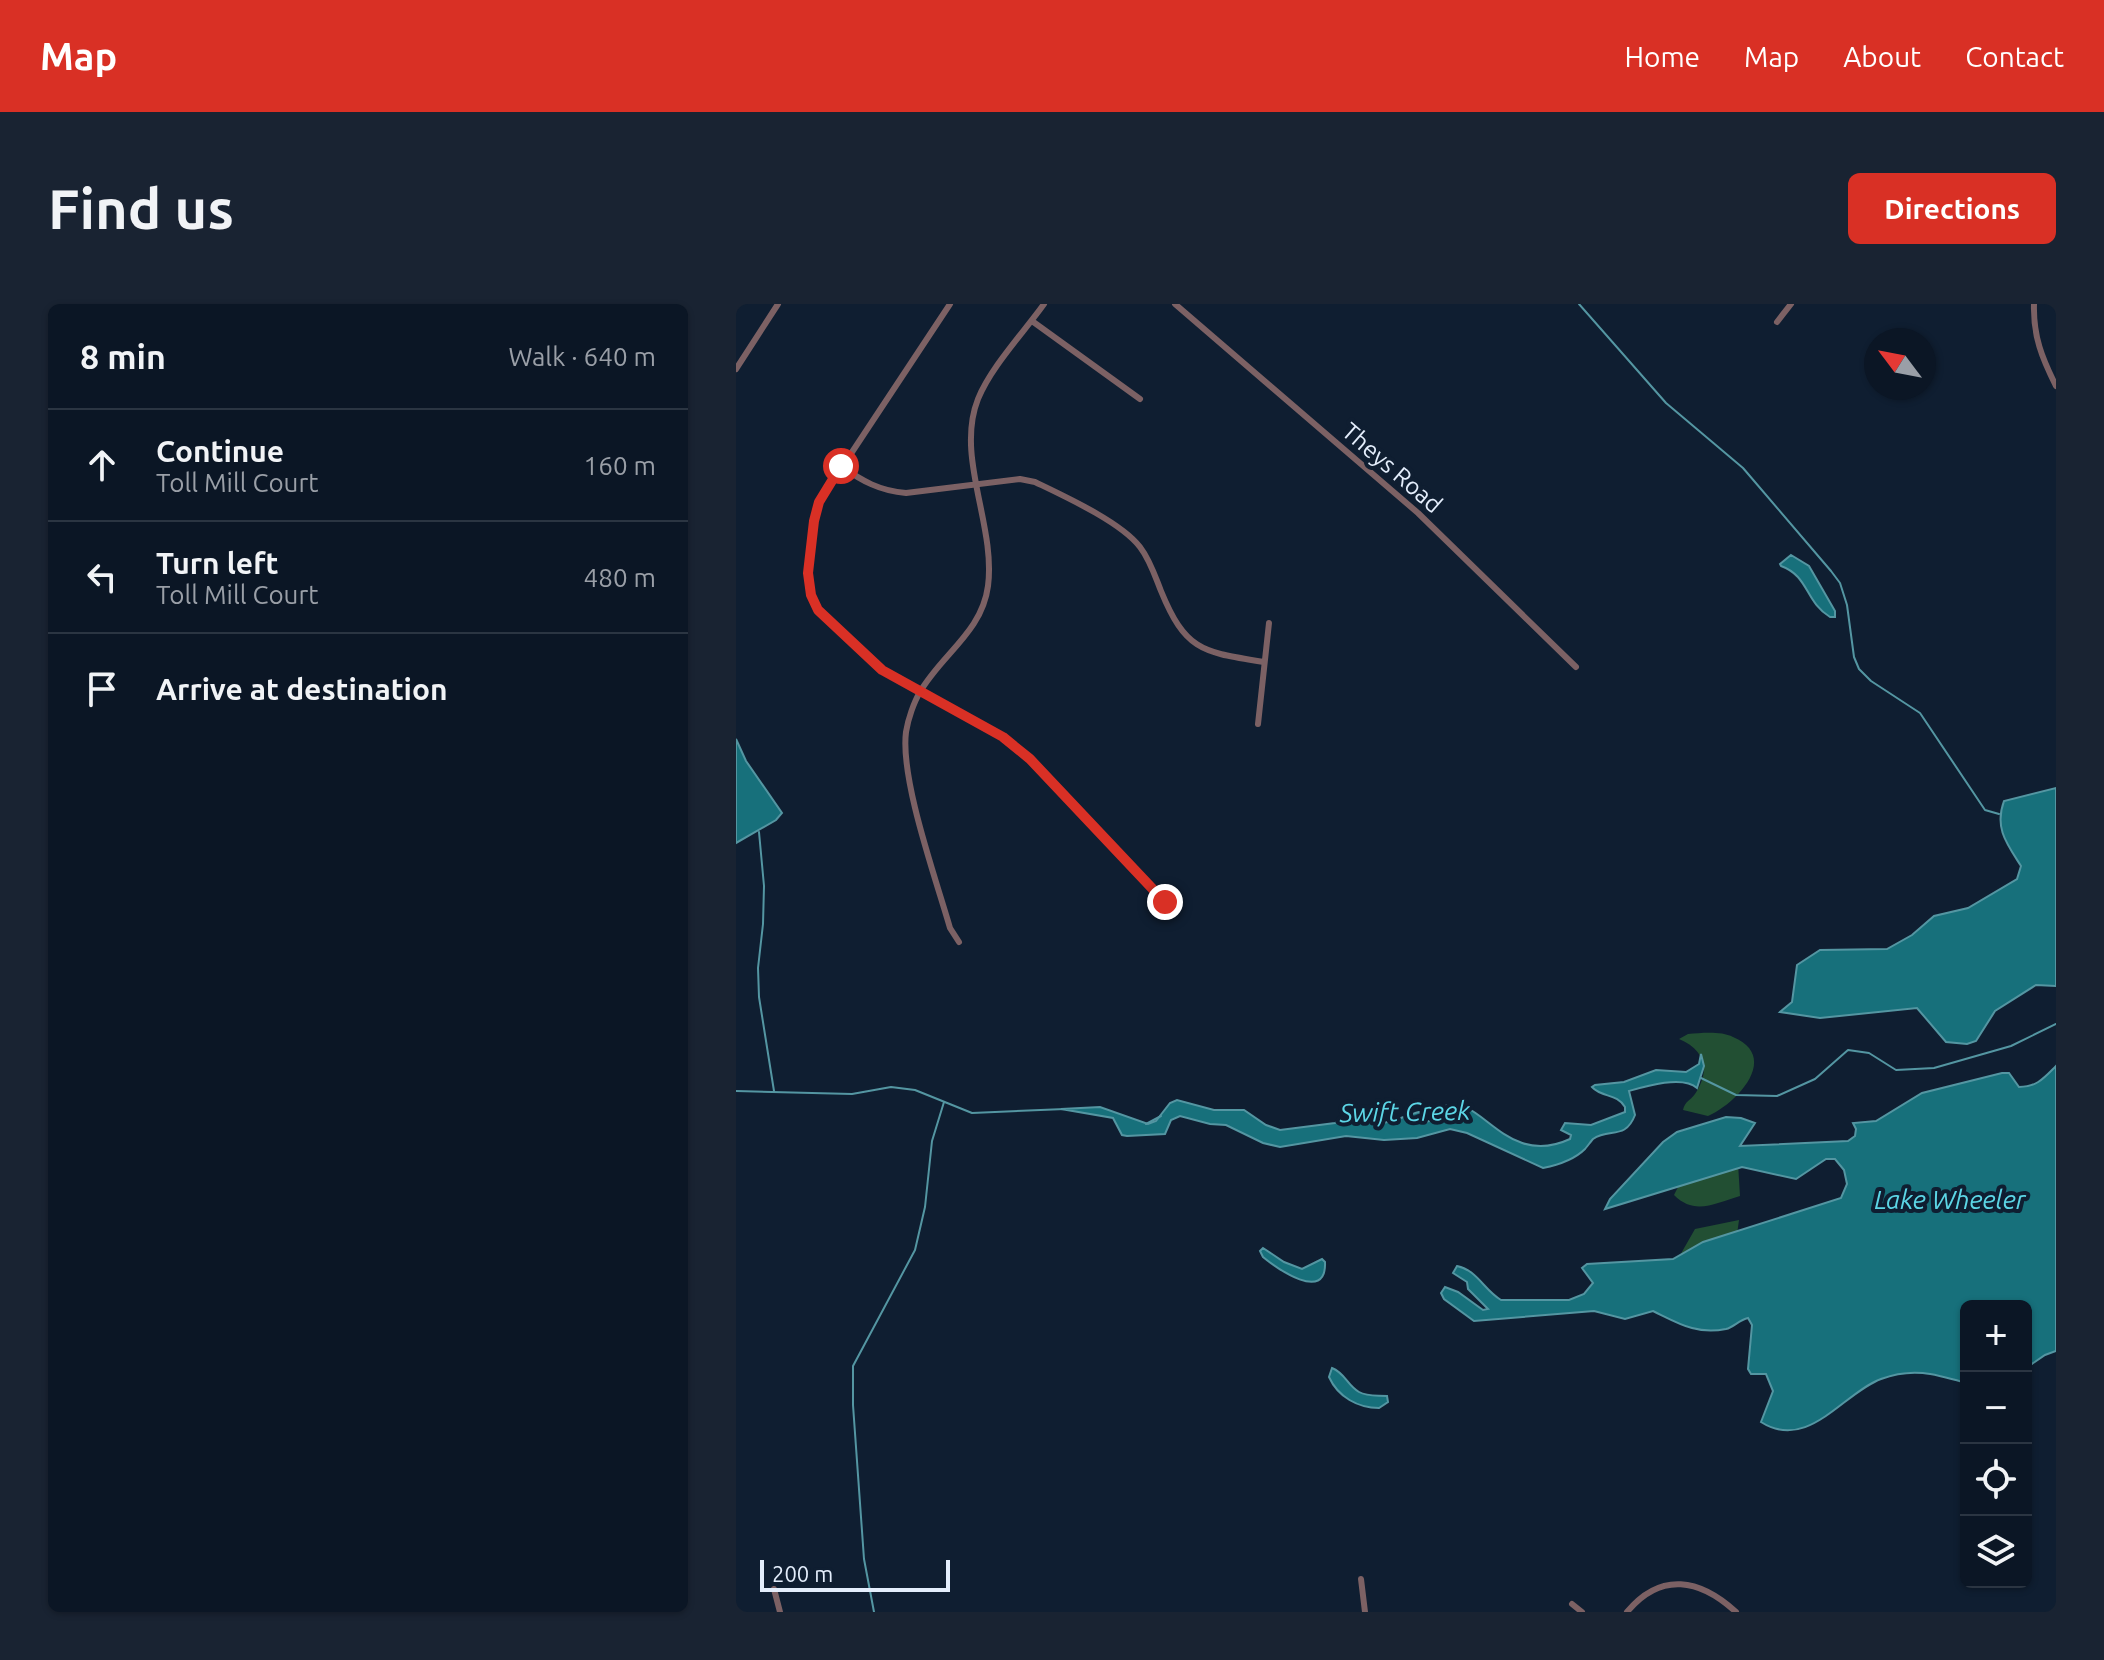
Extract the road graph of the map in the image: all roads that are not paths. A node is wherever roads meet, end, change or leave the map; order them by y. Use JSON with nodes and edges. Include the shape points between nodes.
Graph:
{"nodes":[{"id":1,"x":778,"y":304,"type":"edge"},
{"id":2,"x":950,"y":304,"type":"edge"},
{"id":3,"x":1044,"y":304,"type":"edge"},
{"id":4,"x":1175,"y":304,"type":"edge"},
{"id":5,"x":1791,"y":304,"type":"edge"},
{"id":6,"x":2034,"y":304,"type":"edge"},
{"id":7,"x":1032,"y":321,"type":"junction"},
{"id":8,"x":1777,"y":322,"type":"dead end"},
{"id":9,"x":736,"y":369,"type":"edge"},
{"id":10,"x":2056,"y":386,"type":"edge"},
{"id":11,"x":1140,"y":399,"type":"dead end"},
{"id":12,"x":841,"y":466,"type":"junction"},
{"id":13,"x":978,"y":486,"type":"junction"},
{"id":14,"x":1269,"y":623,"type":"dead end"},
{"id":15,"x":1264,"y":662,"type":"junction"},
{"id":16,"x":1576,"y":667,"type":"dead end"},
{"id":17,"x":920,"y":692,"type":"junction"},
{"id":18,"x":1258,"y":724,"type":"dead end"},
{"id":19,"x":1170,"y":907,"type":"dead end"},
{"id":20,"x":959,"y":942,"type":"dead end"},
{"id":21,"x":1361,"y":1579,"type":"dead end"},
{"id":22,"x":774,"y":1589,"type":"dead end"},
{"id":23,"x":1572,"y":1604,"type":"dead end"},
{"id":24,"x":780,"y":1612,"type":"edge"},
{"id":25,"x":1365,"y":1612,"type":"edge"},
{"id":26,"x":1582,"y":1612,"type":"edge"},
{"id":27,"x":1627,"y":1612,"type":"edge"},
{"id":28,"x":1736,"y":1612,"type":"edge"}],
"edges":[{"from":1,"to":9,"type":"street"},
{"from":2,"to":12,"type":"street"},
{"from":3,"to":7,"type":"street"},
{"from":4,"to":16,"type":"street","name":"Theys Road","via":[[1418,513]]},
{"from":5,"to":8,"type":"street"},
{"from":6,"to":10,"type":"street","via":[[2040,354]]},
{"from":7,"to":11,"type":"street"},
{"from":7,"to":13,"type":"street","via":[[978,399],[970,438]]},
{"from":12,"to":13,"type":"street","via":[[890,492]]},
{"from":12,"to":17,"type":"street","via":[[814,521],[811,595],[818,610],[875,664]]},
{"from":13,"to":15,"type":"street","via":[[1020,479],[1035,482],[1120,528],[1141,548],[1181,632],[1212,653]]},
{"from":13,"to":17,"type":"street","via":[[989,549],[984,605],[975,625]]},
{"from":14,"to":15,"type":"street"},
{"from":15,"to":18,"type":"street"},
{"from":17,"to":19,"type":"street","via":[[1003,737],[1030,759]]},
{"from":17,"to":20,"type":"street","via":[[906,732],[910,778],[950,928]]},
{"from":21,"to":25,"type":"street"},
{"from":22,"to":24,"type":"street"},
{"from":23,"to":26,"type":"street"},
{"from":27,"to":28,"type":"street","via":[[1651,1592],[1672,1584],[1707,1590]]}]}
